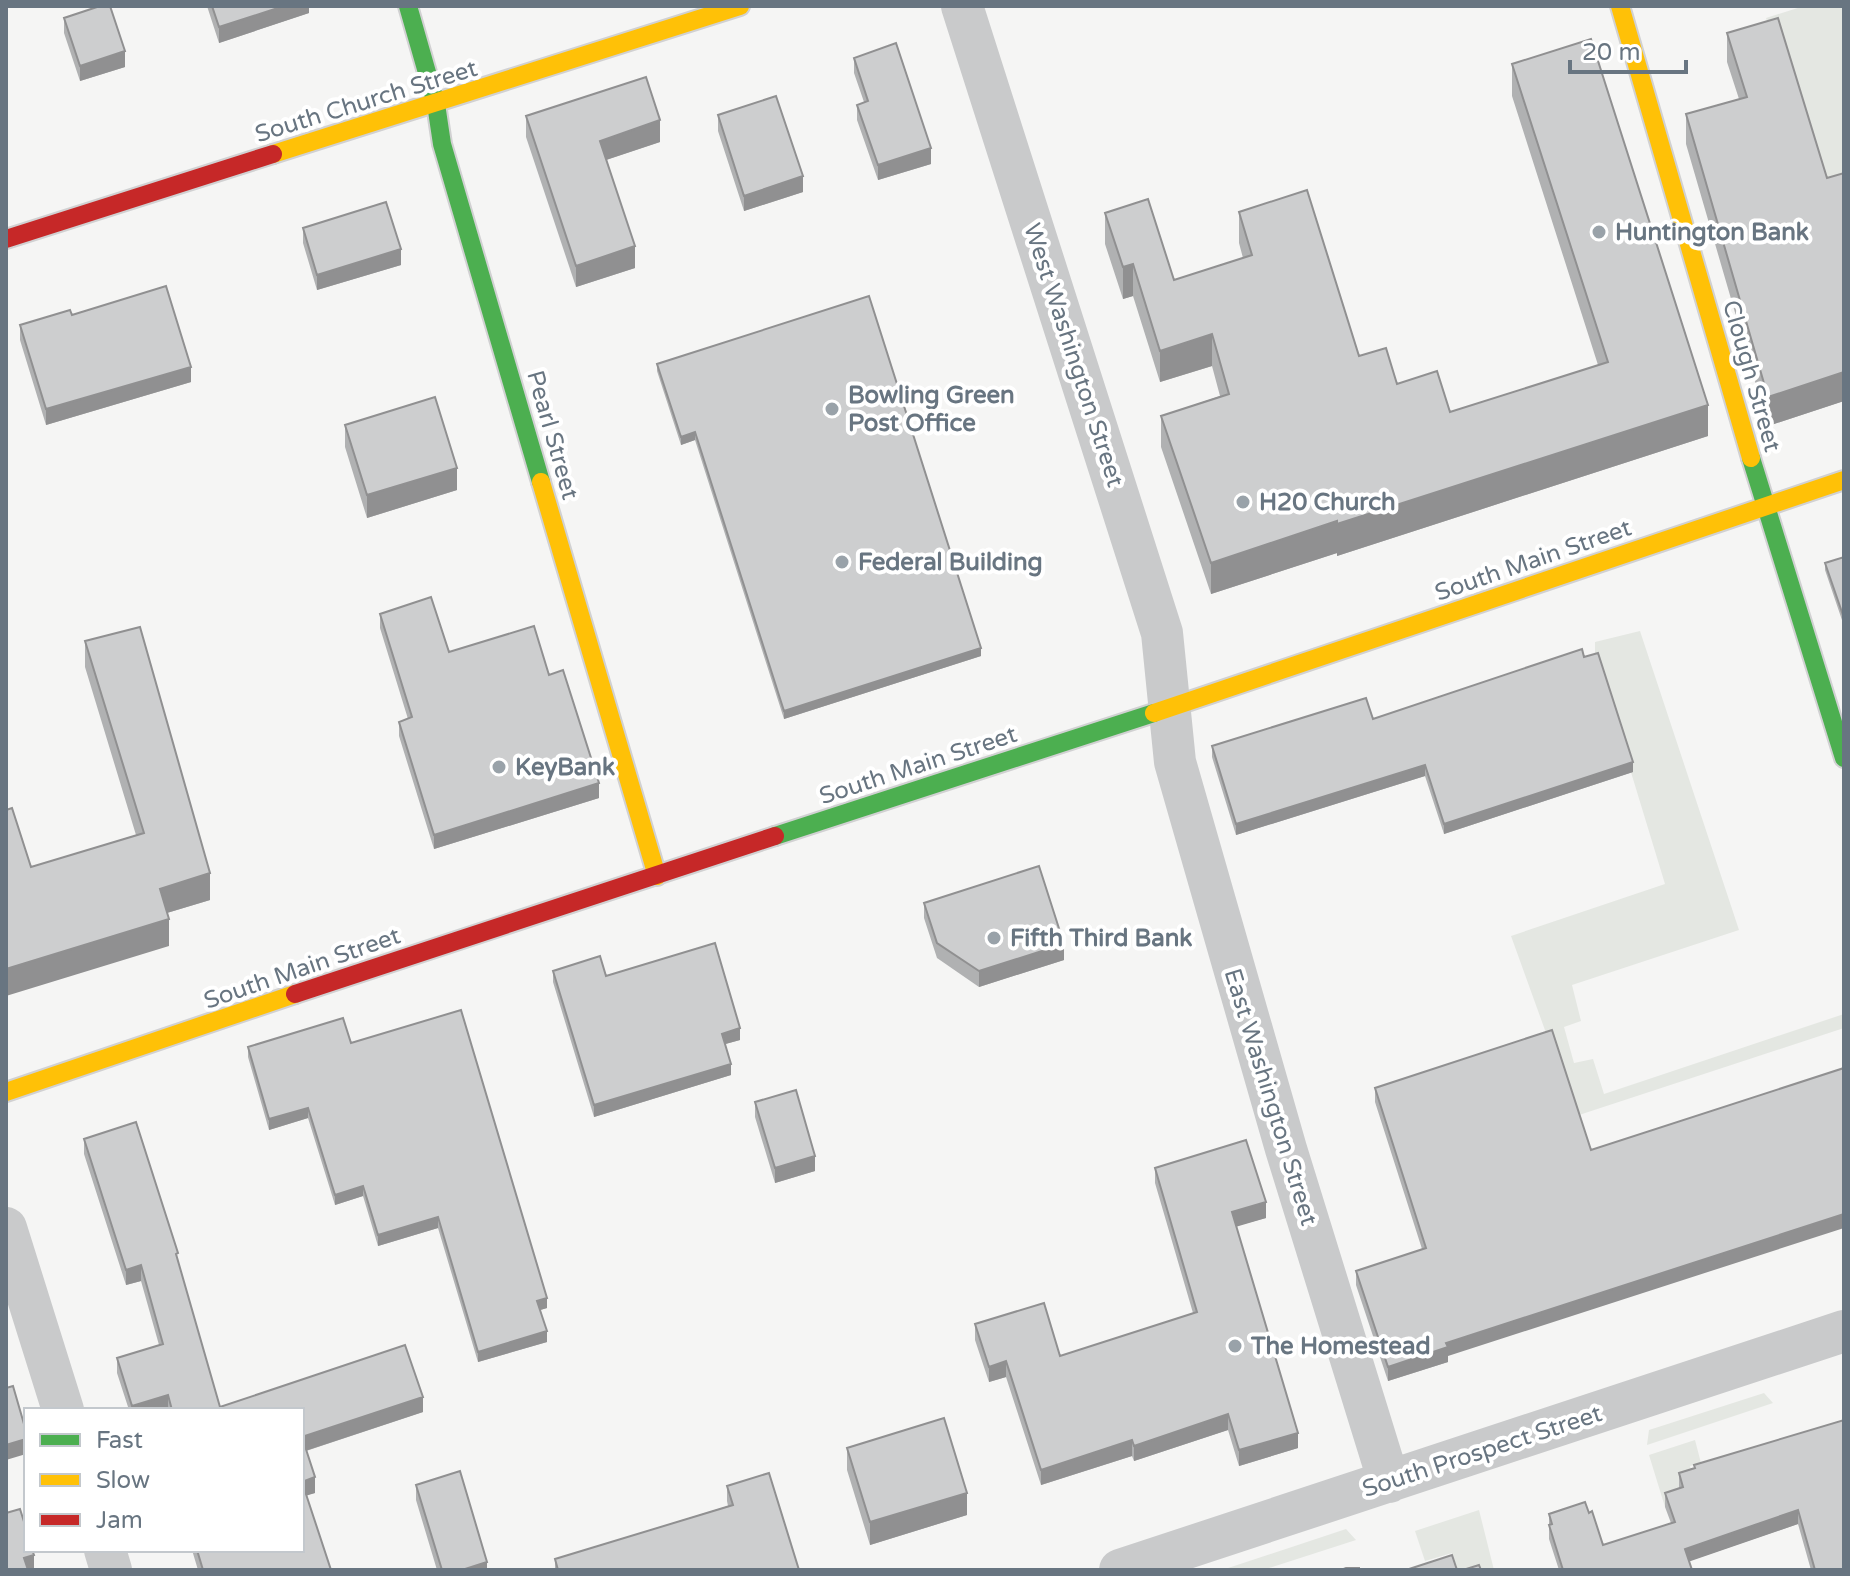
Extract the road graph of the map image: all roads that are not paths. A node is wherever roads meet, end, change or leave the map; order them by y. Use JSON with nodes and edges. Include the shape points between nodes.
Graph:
{"nodes":[{"id":1,"x":408,"y":6,"type":"edge"},
{"id":2,"x":740,"y":6,"type":"edge"},
{"id":3,"x":962,"y":6,"type":"edge"},
{"id":4,"x":1620,"y":6,"type":"edge"},
{"id":5,"x":436,"y":104,"type":"junction"},
{"id":6,"x":6,"y":239,"type":"edge"},
{"id":7,"x":1844,"y":480,"type":"edge"},
{"id":8,"x":1765,"y":507,"type":"junction"},
{"id":9,"x":1170,"y":708,"type":"junction"},
{"id":10,"x":1844,"y":758,"type":"edge"},
{"id":11,"x":657,"y":876,"type":"junction"},
{"id":12,"x":6,"y":1092,"type":"edge"},
{"id":13,"x":6,"y":1228,"type":"edge"},
{"id":14,"x":1844,"y":1331,"type":"edge"},
{"id":15,"x":62,"y":1408,"type":"edge"},
{"id":16,"x":1389,"y":1482,"type":"junction"},
{"id":17,"x":1120,"y":1570,"type":"edge"}],
"edges":[{"from":1,"to":5,"type":"street","name":"Pearl Street"},
{"from":2,"to":5,"type":"street","name":"South Church Street"},
{"from":3,"to":9,"type":"street","name":"West Washington Street","via":[[1162,633]]},
{"from":4,"to":8,"type":"street","name":"Clough Street"},
{"from":5,"to":6,"type":"street","name":"South Church Street"},
{"from":5,"to":11,"type":"street","name":"Pearl Street","via":[[442,144]]},
{"from":7,"to":8,"type":"street","name":"South Main Street"},
{"from":8,"to":9,"type":"street","name":"South Main Street"},
{"from":8,"to":10,"type":"street","name":"Clough Street"},
{"from":9,"to":11,"type":"street","name":"South Main Street"},
{"from":9,"to":16,"type":"street","name":"East Washington Street","via":[[1175,762],[1218,918]]},
{"from":11,"to":12,"type":"street","name":"South Main Street"},
{"from":13,"to":15,"type":"street"},
{"from":14,"to":16,"type":"street","name":"South Prospect Street"},
{"from":16,"to":17,"type":"street","name":"South Prospect Street"}]}
